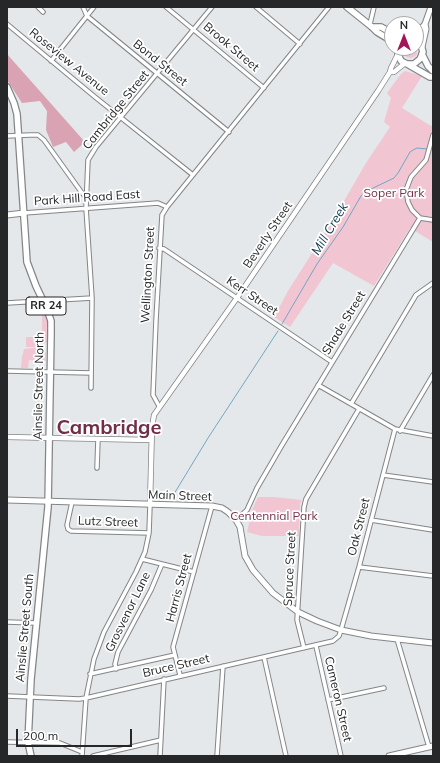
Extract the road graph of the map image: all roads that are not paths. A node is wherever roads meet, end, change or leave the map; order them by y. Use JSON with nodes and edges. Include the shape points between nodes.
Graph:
{"nodes":[{"id":1,"x":38,"y":7,"type":"edge"},
{"id":2,"x":83,"y":7,"type":"edge"},
{"id":3,"x":94,"y":7,"type":"edge"},
{"id":4,"x":166,"y":7,"type":"edge"},
{"id":5,"x":212,"y":7,"type":"edge"},
{"id":6,"x":256,"y":7,"type":"edge"},
{"id":7,"x":329,"y":7,"type":"edge"},
{"id":8,"x":347,"y":7,"type":"edge"},
{"id":9,"x":374,"y":7,"type":"edge"},
{"id":10,"x":431,"y":7,"type":"edge"},
{"id":11,"x":43,"y":12,"type":"dead end"},
{"id":12,"x":87,"y":16,"type":"junction"},
{"id":13,"x":7,"y":24,"type":"edge"},
{"id":14,"x":425,"y":24,"type":"joint"},
{"id":15,"x":371,"y":25,"type":"junction"},
{"id":16,"x":384,"y":29,"type":"edge"},
{"id":17,"x":194,"y":30,"type":"junction"},
{"id":18,"x":384,"y":36,"type":"edge"},
{"id":19,"x":424,"y":38,"type":"edge"},
{"id":20,"x":300,"y":44,"type":"junction"},
{"id":21,"x":396,"y":56,"type":"edge"},
{"id":22,"x":400,"y":56,"type":"edge"},
{"id":23,"x":420,"y":56,"type":"edge"},
{"id":24,"x":423,"y":56,"type":"edge"},
{"id":25,"x":51,"y":60,"type":"junction"},
{"id":26,"x":407,"y":64,"type":"junction"},
{"id":27,"x":433,"y":71,"type":"edge"},
{"id":28,"x":390,"y":72,"type":"junction"},
{"id":29,"x":158,"y":74,"type":"junction"},
{"id":30,"x":433,"y":77,"type":"edge"},
{"id":31,"x":7,"y":87,"type":"edge"},
{"id":32,"x":264,"y":88,"type":"junction"},
{"id":33,"x":121,"y":118,"type":"junction"},
{"id":34,"x":229,"y":132,"type":"junction"},
{"id":35,"x":433,"y":135,"type":"edge"},
{"id":36,"x":7,"y":136,"type":"edge"},
{"id":37,"x":19,"y":136,"type":"junction"},
{"id":38,"x":193,"y":175,"type":"junction"},
{"id":39,"x":87,"y":197,"type":"junction"},
{"id":40,"x":167,"y":207,"type":"junction"},
{"id":41,"x":86,"y":208,"type":"junction"},
{"id":42,"x":24,"y":213,"type":"junction"},
{"id":43,"x":7,"y":215,"type":"edge"},
{"id":44,"x":420,"y":218,"type":"junction"},
{"id":45,"x":433,"y":220,"type":"edge"},
{"id":46,"x":159,"y":248,"type":"junction"},
{"id":47,"x":433,"y":283,"type":"edge"},
{"id":48,"x":92,"y":298,"type":"junction"},
{"id":49,"x":237,"y":298,"type":"junction"},
{"id":50,"x":43,"y":301,"type":"junction"},
{"id":51,"x":7,"y":303,"type":"edge"},
{"id":52,"x":332,"y":362,"type":"junction"},
{"id":53,"x":7,"y":371,"type":"edge"},
{"id":54,"x":50,"y":372,"type":"junction"},
{"id":55,"x":91,"y":373,"type":"junction"},
{"id":56,"x":433,"y":375,"type":"edge"},
{"id":57,"x":318,"y":385,"type":"junction"},
{"id":58,"x":91,"y":388,"type":"dead end"},
{"id":59,"x":351,"y":404,"type":"junction"},
{"id":60,"x":159,"y":406,"type":"junction"},
{"id":61,"x":359,"y":409,"type":"junction"},
{"id":62,"x":395,"y":429,"type":"junction"},
{"id":63,"x":400,"y":431,"type":"junction"},
{"id":64,"x":433,"y":436,"type":"edge"},
{"id":65,"x":7,"y":437,"type":"edge"},
{"id":66,"x":50,"y":438,"type":"junction"},
{"id":67,"x":98,"y":439,"type":"junction"},
{"id":68,"x":151,"y":440,"type":"junction"},
{"id":69,"x":97,"y":468,"type":"dead end"},
{"id":70,"x":383,"y":475,"type":"junction"},
{"id":71,"x":433,"y":482,"type":"edge"},
{"id":72,"x":7,"y":500,"type":"edge"},
{"id":73,"x":48,"y":502,"type":"junction"},
{"id":74,"x":72,"y":502,"type":"junction"},
{"id":75,"x":150,"y":505,"type":"junction"},
{"id":76,"x":212,"y":506,"type":"junction"},
{"id":77,"x":236,"y":520,"type":"junction"},
{"id":78,"x":371,"y":520,"type":"junction"},
{"id":79,"x":433,"y":530,"type":"edge"},
{"id":80,"x":149,"y":533,"type":"junction"},
{"id":81,"x":142,"y":559,"type":"junction"},
{"id":82,"x":162,"y":564,"type":"junction"},
{"id":83,"x":359,"y":567,"type":"junction"},
{"id":84,"x":194,"y":572,"type":"junction"},
{"id":85,"x":433,"y":576,"type":"edge"},
{"id":86,"x":298,"y":612,"type":"junction"},
{"id":87,"x":7,"y":622,"type":"edge"},
{"id":88,"x":36,"y":623,"type":"junction"},
{"id":89,"x":341,"y":630,"type":"junction"},
{"id":90,"x":398,"y":639,"type":"junction"},
{"id":91,"x":433,"y":643,"type":"edge"},
{"id":92,"x":316,"y":646,"type":"junction"},
{"id":93,"x":304,"y":648,"type":"junction"},
{"id":94,"x":175,"y":655,"type":"junction"},
{"id":95,"x":264,"y":657,"type":"junction"},
{"id":96,"x":222,"y":666,"type":"junction"},
{"id":97,"x":116,"y":669,"type":"junction"},
{"id":98,"x":90,"y":674,"type":"junction"},
{"id":99,"x":180,"y":676,"type":"junction"},
{"id":100,"x":164,"y":679,"type":"junction"},
{"id":101,"x":384,"y":688,"type":"dead end"},
{"id":102,"x":7,"y":696,"type":"edge"},
{"id":103,"x":30,"y":697,"type":"junction"},
{"id":104,"x":86,"y":698,"type":"junction"},
{"id":105,"x":328,"y":700,"type":"junction"},
{"id":106,"x":161,"y":740,"type":"junction"},
{"id":107,"x":7,"y":742,"type":"edge"},
{"id":108,"x":28,"y":742,"type":"junction"},
{"id":109,"x":431,"y":746,"type":"edge"},
{"id":110,"x":82,"y":754,"type":"edge"},
{"id":111,"x":31,"y":756,"type":"edge"},
{"id":112,"x":93,"y":756,"type":"edge"},
{"id":113,"x":160,"y":756,"type":"edge"},
{"id":114,"x":217,"y":756,"type":"edge"},
{"id":115,"x":286,"y":756,"type":"edge"},
{"id":116,"x":341,"y":756,"type":"edge"},
{"id":117,"x":390,"y":756,"type":"edge"}],
"edges":[{"from":1,"to":11,"type":"street"},
{"from":2,"to":12,"type":"street","name":"Bond Street"},
{"from":3,"to":12,"type":"street"},
{"from":4,"to":17,"type":"street","name":"Brook Street"},
{"from":5,"to":17,"type":"street","name":"Cambridge Street"},
{"from":6,"to":20,"type":"street"},
{"from":7,"to":20,"type":"street","name":"Wellington Street"},
{"from":8,"to":15,"type":"main road"},
{"from":9,"to":15,"type":"street"},
{"from":10,"to":14,"type":"main road"},
{"from":12,"to":25,"type":"street"},
{"from":12,"to":29,"type":"street","name":"Bond Street"},
{"from":13,"to":25,"type":"street","name":"Roseview Avenue"},
{"from":14,"to":19,"type":"main road"},
{"from":15,"to":16,"type":"main road"},
{"from":15,"to":18,"type":"main road"},
{"from":17,"to":29,"type":"street","name":"Cambridge Street"},
{"from":17,"to":32,"type":"street","name":"Brook Street"},
{"from":20,"to":32,"type":"street","name":"Wellington Street"},
{"from":21,"to":28,"type":"street","name":"Beverly Street"},
{"from":22,"to":26,"type":"main road","via":[[401,61]]},
{"from":23,"to":26,"type":"main road","via":[[416,62]]},
{"from":24,"to":27,"type":"main road"},
{"from":25,"to":33,"type":"street","name":"Roseview Avenue"},
{"from":26,"to":28,"type":"street","name":"Beverly Street"},
{"from":26,"to":30,"type":"main road"},
{"from":28,"to":49,"type":"street","name":"Beverly Street"},
{"from":29,"to":33,"type":"street","name":"Cambridge Street"},
{"from":29,"to":34,"type":"street","name":"Bond Street"},
{"from":31,"to":37,"type":"main road","name":"Ainslie Street North","number":"RR 24","via":[[14,103]]},
{"from":32,"to":34,"type":"street","name":"Wellington Street"},
{"from":33,"to":38,"type":"street","name":"Roseview Avenue"},
{"from":33,"to":39,"type":"street","name":"Cambridge Street","via":[[88,160]]},
{"from":34,"to":38,"type":"street","name":"Wellington Street"},
{"from":35,"to":44,"type":"street","via":[[426,160],[411,177],[406,190],[408,202]]},
{"from":36,"to":37,"type":"street"},
{"from":37,"to":39,"type":"street","via":[[38,135],[44,140]]},
{"from":37,"to":42,"type":"main road","name":"Ainslie Street North","number":"RR 24"},
{"from":38,"to":40,"type":"street","name":"Wellington Street"},
{"from":39,"to":41,"type":"street","name":"Cambridge Street"},
{"from":40,"to":41,"type":"street","name":"Park Hill Road East","via":[[158,203]]},
{"from":40,"to":46,"type":"street","name":"Wellington Street","via":[[161,217]]},
{"from":41,"to":42,"type":"street","name":"Park Hill Road East"},
{"from":41,"to":48,"type":"street","name":"Cambridge Street"},
{"from":42,"to":43,"type":"main road","name":"Park Hill Road East"},
{"from":42,"to":50,"type":"main road","name":"Ainslie Street North","number":"RR 24","via":[[27,262]]},
{"from":44,"to":45,"type":"street"},
{"from":44,"to":52,"type":"street","name":"Shade Street"},
{"from":46,"to":49,"type":"street","name":"Kerr Street"},
{"from":46,"to":60,"type":"street","name":"Wellington Street","via":[[153,394]]},
{"from":47,"to":59,"type":"street","via":[[416,295]]},
{"from":48,"to":50,"type":"street"},
{"from":48,"to":55,"type":"street","name":"Cambridge Street"},
{"from":49,"to":52,"type":"street","name":"Kerr Street"},
{"from":49,"to":60,"type":"street","name":"Beverly Street"},
{"from":50,"to":51,"type":"street"},
{"from":50,"to":54,"type":"main road","name":"Ainslie Street North","number":"RR 24","via":[[51,321]]},
{"from":52,"to":57,"type":"street","name":"Shade Street"},
{"from":53,"to":54,"type":"street"},
{"from":54,"to":55,"type":"street"},
{"from":54,"to":66,"type":"main road","name":"Ainslie Street North","number":"RR 24"},
{"from":55,"to":58,"type":"street","name":"Cambridge Street"},
{"from":56,"to":63,"type":"street"},
{"from":57,"to":59,"type":"street"},
{"from":57,"to":77,"type":"street","name":"Shade Street","via":[[257,488],[247,510]]},
{"from":59,"to":61,"type":"street"},
{"from":60,"to":68,"type":"street","via":[[153,419]]},
{"from":61,"to":62,"type":"street"},
{"from":61,"to":86,"type":"street","name":"Spruce Street","via":[[305,503]]},
{"from":62,"to":63,"type":"street"},
{"from":62,"to":70,"type":"street","name":"Oak Street"},
{"from":63,"to":64,"type":"street"},
{"from":65,"to":66,"type":"street"},
{"from":66,"to":67,"type":"street"},
{"from":66,"to":73,"type":"main road","name":"Ainslie Street North","number":"RR 24"},
{"from":67,"to":68,"type":"street"},
{"from":67,"to":69,"type":"street"},
{"from":68,"to":75,"type":"street"},
{"from":70,"to":71,"type":"street"},
{"from":70,"to":78,"type":"street","name":"Oak Street"},
{"from":72,"to":73,"type":"main road","name":"Main Street"},
{"from":73,"to":74,"type":"main road","name":"Main Street"},
{"from":73,"to":88,"type":"main road","name":"Ainslie Street South","number":"RR 24"},
{"from":74,"to":75,"type":"main road","name":"Main Street"},
{"from":74,"to":80,"type":"street","name":"Lutz Street","via":[[67,525],[71,531]]},
{"from":75,"to":76,"type":"main road","name":"Main Street"},
{"from":75,"to":80,"type":"street"},
{"from":76,"to":77,"type":"main road","name":"Main Street","via":[[224,509]]},
{"from":76,"to":84,"type":"street","name":"Harris Street"},
{"from":77,"to":86,"type":"main road","via":[[240,527],[245,556],[251,567],[273,593]]},
{"from":78,"to":79,"type":"street"},
{"from":78,"to":83,"type":"street","name":"Oak Street"},
{"from":80,"to":81,"type":"street"},
{"from":81,"to":82,"type":"street"},
{"from":81,"to":98,"type":"street","via":[[104,632]]},
{"from":82,"to":84,"type":"street"},
{"from":82,"to":97,"type":"street","name":"Grosvenor Lane","via":[[118,652]]},
{"from":83,"to":85,"type":"street"},
{"from":83,"to":89,"type":"street","name":"Oak Street"},
{"from":84,"to":94,"type":"street","name":"Harris Street","via":[[173,648]]},
{"from":86,"to":89,"type":"main road"},
{"from":86,"to":93,"type":"street","name":"Spruce Street","via":[[297,620]]},
{"from":87,"to":88,"type":"street"},
{"from":88,"to":103,"type":"main road","name":"Ainslie Street South","number":"RR 24"},
{"from":89,"to":90,"type":"main road"},
{"from":89,"to":92,"type":"street","name":"Bruce Street","via":[[333,641]]},
{"from":90,"to":91,"type":"main road"},
{"from":90,"to":109,"type":"street"},
{"from":92,"to":93,"type":"street","name":"Bruce Street"},
{"from":92,"to":105,"type":"street","name":"Cameron Street"},
{"from":93,"to":95,"type":"street","name":"Bruce Street"},
{"from":94,"to":97,"type":"street"},
{"from":94,"to":99,"type":"street","name":"Harris Street"},
{"from":95,"to":96,"type":"street","name":"Bruce Street"},
{"from":95,"to":115,"type":"street"},
{"from":96,"to":99,"type":"street","name":"Bruce Street"},
{"from":96,"to":114,"type":"street"},
{"from":97,"to":98,"type":"street"},
{"from":98,"to":104,"type":"street"},
{"from":99,"to":100,"type":"street","name":"Bruce Street"},
{"from":100,"to":104,"type":"street","name":"Bruce Street"},
{"from":100,"to":106,"type":"street"},
{"from":101,"to":105,"type":"street"},
{"from":102,"to":103,"type":"street","name":"Bruce Street"},
{"from":103,"to":104,"type":"street","name":"Bruce Street"},
{"from":103,"to":108,"type":"main road","name":"Ainslie Street South","number":"RR 24"},
{"from":104,"to":110,"type":"street"},
{"from":105,"to":116,"type":"street","name":"Cameron Street"},
{"from":106,"to":112,"type":"street"},
{"from":106,"to":113,"type":"street"},
{"from":107,"to":108,"type":"street"},
{"from":108,"to":110,"type":"street","via":[[60,743]]},
{"from":108,"to":111,"type":"main road","name":"Ainslie Street South","number":"RR 24"},
{"from":109,"to":117,"type":"main road"}]}
